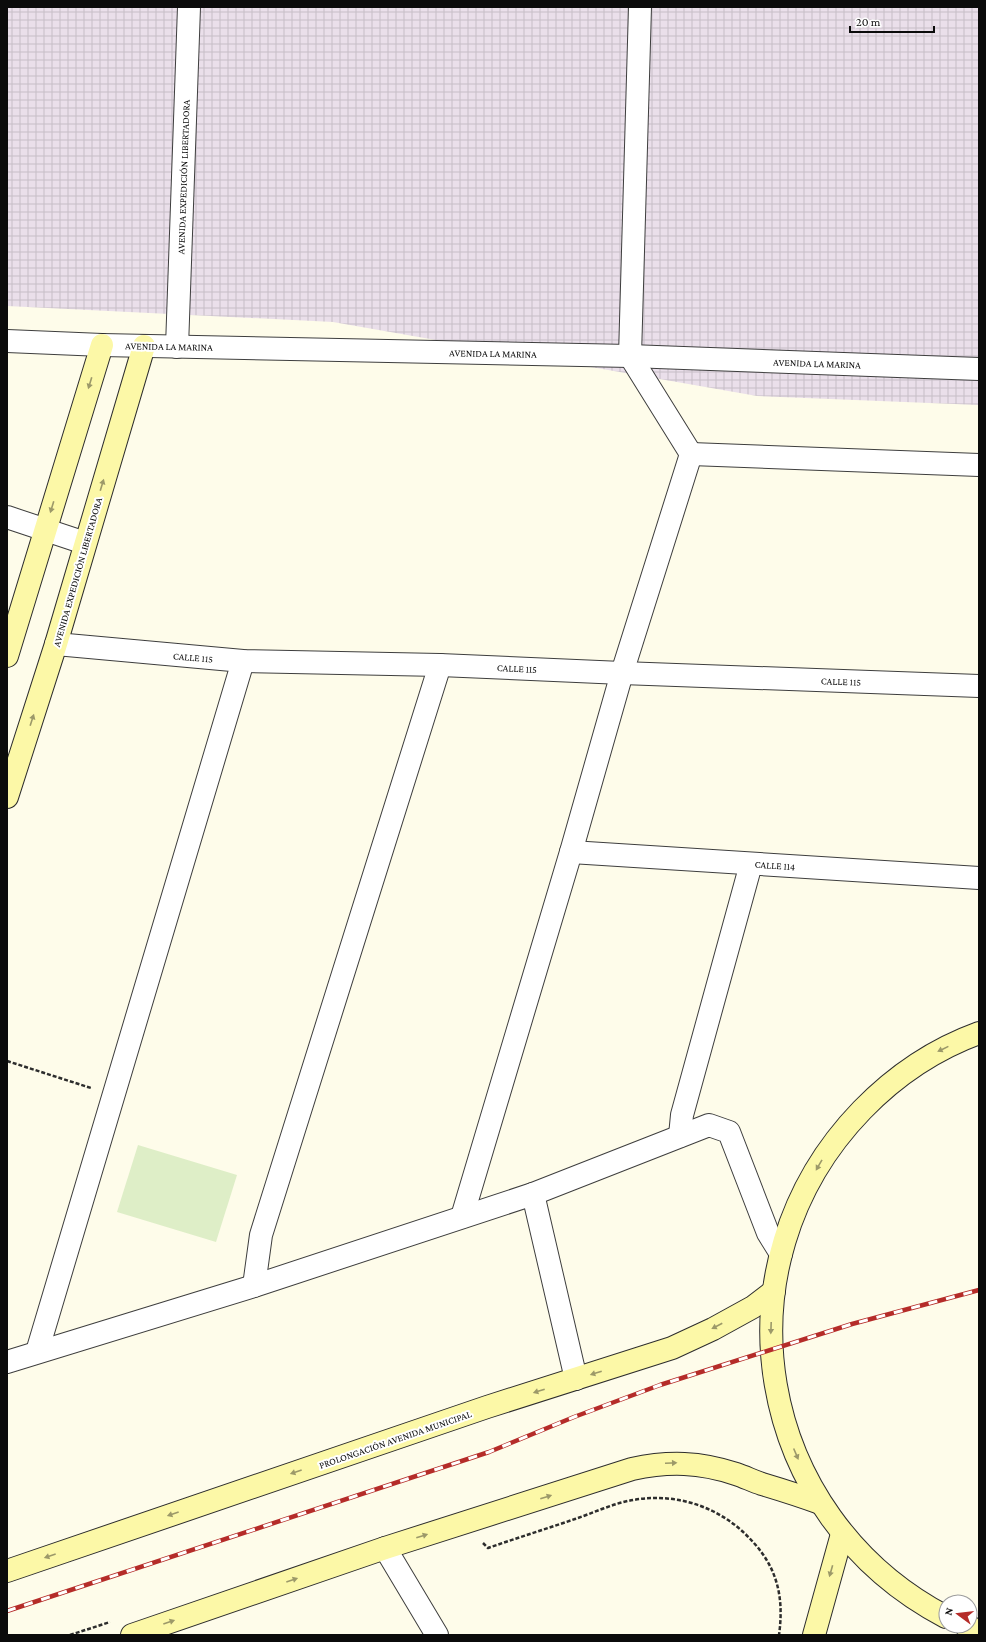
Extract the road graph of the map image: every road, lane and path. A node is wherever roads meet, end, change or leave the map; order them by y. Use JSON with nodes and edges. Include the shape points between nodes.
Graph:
{"nodes":[{"id":1,"x":189,"y":7,"type":"edge"},
{"id":2,"x":640,"y":7,"type":"edge"},
{"id":3,"x":7,"y":341,"type":"edge"},
{"id":4,"x":102,"y":345,"type":"junction"},
{"id":5,"x":144,"y":346,"type":"junction"},
{"id":6,"x":177,"y":347,"type":"junction"},
{"id":7,"x":630,"y":356,"type":"junction"},
{"id":8,"x":979,"y":368,"type":"edge"},
{"id":9,"x":691,"y":454,"type":"junction"},
{"id":10,"x":979,"y":465,"type":"edge"},
{"id":11,"x":7,"y":517,"type":"edge"},
{"id":12,"x":45,"y":530,"type":"junction"},
{"id":13,"x":85,"y":543,"type":"junction"},
{"id":14,"x":56,"y":644,"type":"junction"},
{"id":15,"x":7,"y":656,"type":"edge"},
{"id":16,"x":243,"y":662,"type":"junction"},
{"id":17,"x":440,"y":665,"type":"junction"},
{"id":18,"x":622,"y":673,"type":"junction"},
{"id":19,"x":979,"y":686,"type":"edge"},
{"id":20,"x":14,"y":750,"type":"edge"},
{"id":21,"x":7,"y":797,"type":"edge"},
{"id":22,"x":571,"y":852,"type":"junction"},
{"id":23,"x":751,"y":864,"type":"junction"},
{"id":24,"x":979,"y":878,"type":"edge"},
{"id":25,"x":975,"y":1032,"type":"edge"},
{"id":26,"x":7,"y":1062,"type":"edge"},
{"id":27,"x":113,"y":1095,"type":"junction"},
{"id":28,"x":680,"y":1136,"type":"junction"},
{"id":29,"x":533,"y":1194,"type":"junction"},
{"id":30,"x":462,"y":1217,"type":"junction"},
{"id":31,"x":781,"y":1254,"type":"junction"},
{"id":32,"x":254,"y":1286,"type":"junction"},
{"id":33,"x":774,"y":1291,"type":"junction"},
{"id":34,"x":37,"y":1352,"type":"junction"},
{"id":35,"x":7,"y":1362,"type":"edge"},
{"id":36,"x":576,"y":1379,"type":"junction"},
{"id":37,"x":820,"y":1503,"type":"junction"},
{"id":38,"x":465,"y":1523,"type":"junction"},
{"id":39,"x":842,"y":1534,"type":"junction"},
{"id":40,"x":385,"y":1548,"type":"junction"},
{"id":41,"x":7,"y":1571,"type":"edge"},
{"id":42,"x":938,"y":1613,"type":"edge"},
{"id":43,"x":132,"y":1635,"type":"edge"},
{"id":44,"x":437,"y":1635,"type":"edge"},
{"id":45,"x":779,"y":1635,"type":"edge"},
{"id":46,"x":814,"y":1635,"type":"edge"}],
"edges":[{"from":1,"to":6,"type":"street","name":"AVENIDA EXPEDICIÓN LIBERTADORA"},
{"from":2,"to":7,"type":"street"},
{"from":3,"to":4,"type":"street","name":"AVENIDA LA MARINA"},
{"from":4,"to":5,"type":"street","name":"AVENIDA LA MARINA"},
{"from":4,"to":12,"type":"main road","one_way":true},
{"from":5,"to":6,"type":"street","name":"AVENIDA LA MARINA"},
{"from":13,"to":5,"type":"main road","name":"AVENIDA EXPEDICIÓN LIBERTADORA","one_way":true},
{"from":6,"to":7,"type":"street","name":"AVENIDA LA MARINA"},
{"from":7,"to":8,"type":"street","name":"AVENIDA LA MARINA"},
{"from":7,"to":9,"type":"street"},
{"from":9,"to":10,"type":"street"},
{"from":9,"to":18,"type":"street"},
{"from":11,"to":12,"type":"street"},
{"from":12,"to":13,"type":"street"},
{"from":12,"to":15,"type":"main road"},
{"from":13,"to":14,"type":"main road","name":"AVENIDA EXPEDICIÓN LIBERTADORA"},
{"from":14,"to":16,"type":"street","name":"CALLE 115"},
{"from":20,"to":14,"type":"main road","name":"AVENIDA EXPEDICIÓN LIBERTADORA","one_way":true},
{"from":16,"to":17,"type":"street","name":"CALLE 115"},
{"from":16,"to":27,"type":"street"},
{"from":17,"to":18,"type":"street","name":"CALLE 115"},
{"from":17,"to":32,"type":"street","via":[[261,1235]]},
{"from":18,"to":19,"type":"street","name":"CALLE 115"},
{"from":18,"to":22,"type":"street"},
{"from":20,"to":21,"type":"main road","name":"AVENIDA EXPEDICIÓN LIBERTADORA"},
{"from":22,"to":23,"type":"street","name":"CALLE 114"},
{"from":22,"to":30,"type":"street"},
{"from":23,"to":24,"type":"street","name":"CALLE 114"},
{"from":23,"to":28,"type":"street","via":[[682,1115]]},
{"from":25,"to":31,"type":"main road","one_way":true,"via":[[903,1073],[849,1124],[826,1153],[807,1185],[792,1219]]},
{"from":26,"to":27,"type":"path"},
{"from":27,"to":34,"type":"street"},
{"from":28,"to":29,"type":"street"},
{"from":28,"to":31,"type":"street","via":[[709,1125],[728,1132],[768,1233]]},
{"from":29,"to":30,"type":"street"},
{"from":29,"to":36,"type":"street"},
{"from":30,"to":32,"type":"street"},
{"from":31,"to":33,"type":"main road"},
{"from":32,"to":34,"type":"street"},
{"from":33,"to":36,"type":"main road","name":"PROLONGACIÓN AVENIDA MUNICIPAL","one_way":true,"via":[[713,1329],[672,1348]]},
{"from":33,"to":37,"type":"main road","one_way":true,"via":[[771,1349],[779,1401],[788,1437]]},
{"from":34,"to":35,"type":"street"},
{"from":36,"to":41,"type":"main road","name":"PROLONGACIÓN AVENIDA MUNICIPAL","one_way":true},
{"from":38,"to":37,"type":"main road","one_way":true,"via":[[632,1469],[656,1464],[679,1463],[707,1467]]},
{"from":37,"to":39,"type":"main road"},
{"from":40,"to":38,"type":"main road","one_way":true},
{"from":38,"to":45,"type":"path","via":[[488,1548],[632,1500],[687,1501],[709,1508],[730,1520],[762,1552],[779,1589],[782,1609]]},
{"from":39,"to":42,"type":"main road","via":[[867,1561],[895,1585]]},
{"from":39,"to":46,"type":"main road","one_way":true},
{"from":43,"to":40,"type":"main road","one_way":true},
{"from":40,"to":44,"type":"street"}]}
